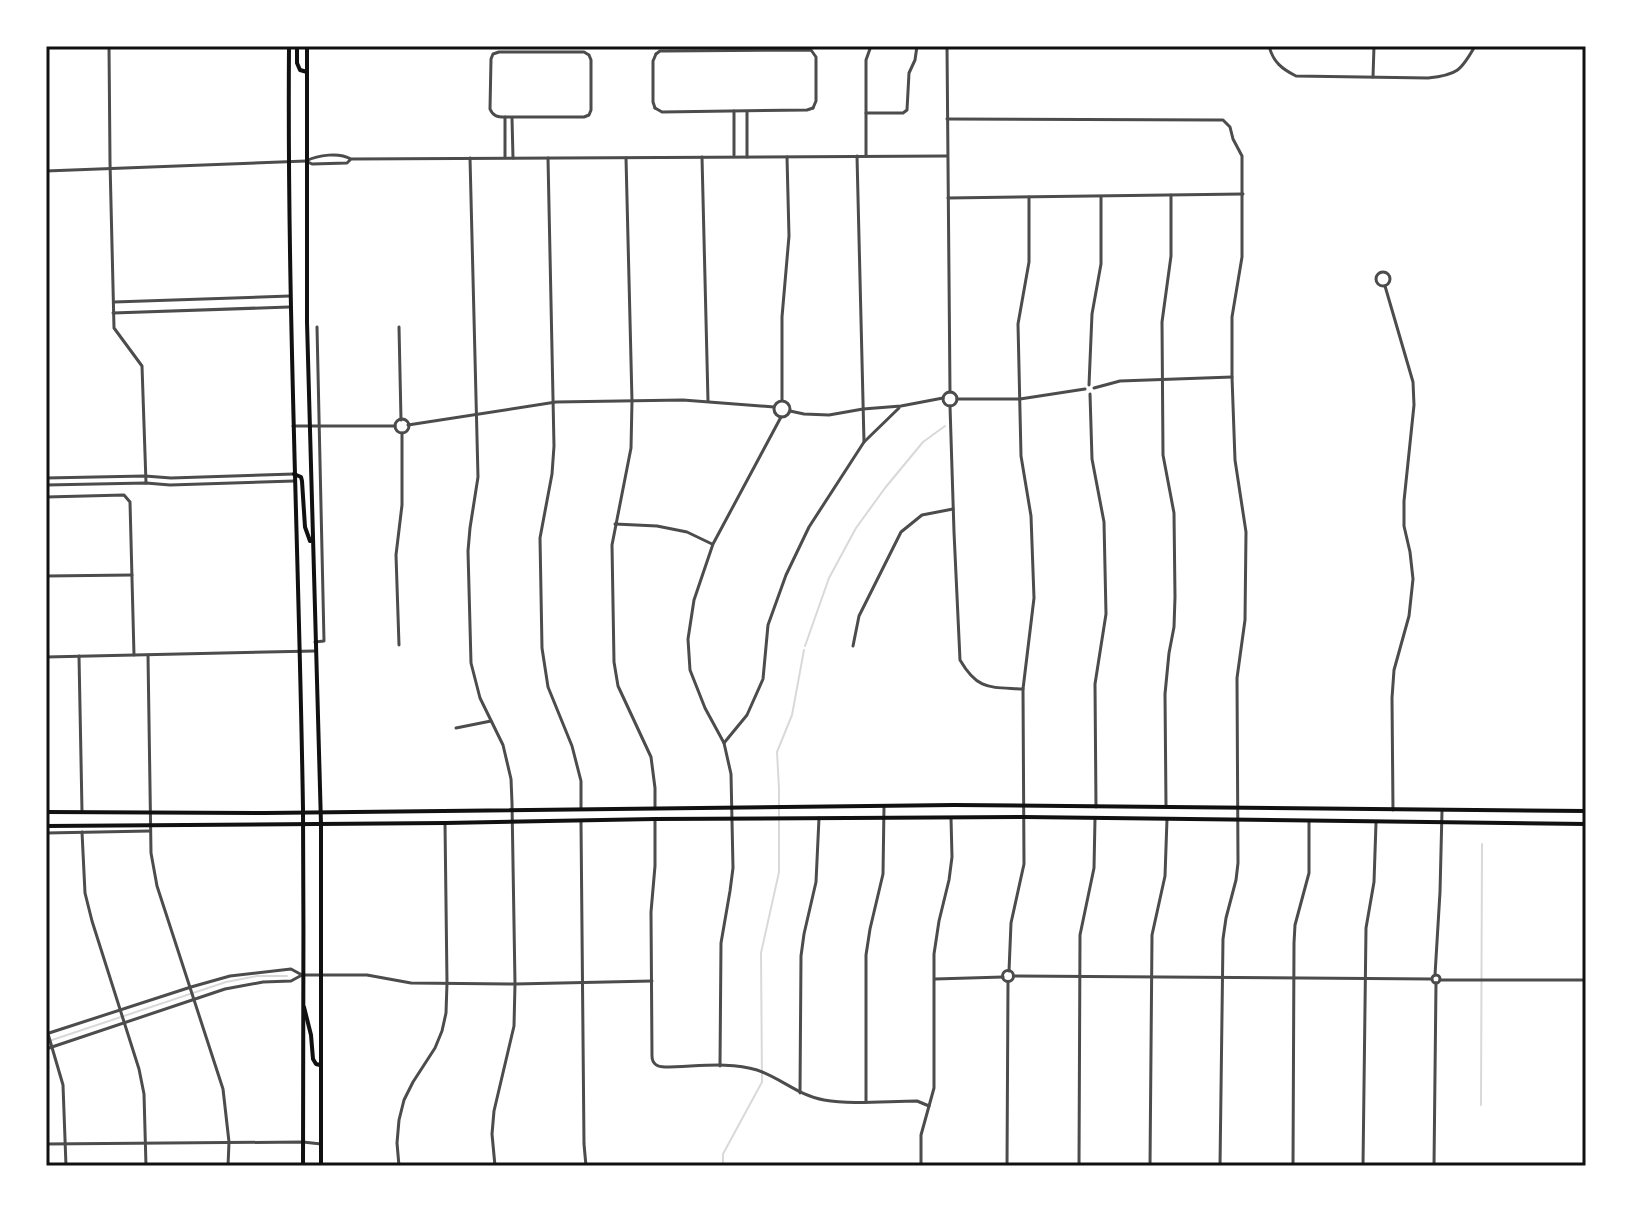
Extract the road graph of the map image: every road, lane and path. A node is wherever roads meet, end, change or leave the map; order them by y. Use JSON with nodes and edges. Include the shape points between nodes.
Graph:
{"nodes":[{"id":1,"x":109,"y":46,"type":"edge"},
{"id":2,"x":289,"y":46,"type":"edge"},
{"id":3,"x":297,"y":46,"type":"edge"},
{"id":4,"x":307,"y":46,"type":"edge"},
{"id":5,"x":871,"y":46,"type":"edge"},
{"id":6,"x":917,"y":46,"type":"edge"},
{"id":7,"x":947,"y":46,"type":"edge"},
{"id":8,"x":1269,"y":46,"type":"edge"},
{"id":9,"x":1374,"y":46,"type":"edge"},
{"id":10,"x":1475,"y":46,"type":"edge"},
{"id":11,"x":653,"y":49,"type":"dead end"},
{"id":12,"x":656,"y":54,"type":"junction"},
{"id":13,"x":307,"y":72,"type":"junction"},
{"id":14,"x":1373,"y":77,"type":"junction"},
{"id":15,"x":734,"y":111,"type":"junction"},
{"id":16,"x":747,"y":111,"type":"junction"},
{"id":17,"x":866,"y":113,"type":"junction"},
{"id":18,"x":505,"y":117,"type":"junction"},
{"id":19,"x":512,"y":117,"type":"junction"},
{"id":20,"x":947,"y":119,"type":"junction"},
{"id":21,"x":1232,"y":119,"type":"dead end"},
{"id":22,"x":1228,"y":124,"type":"junction"},
{"id":23,"x":857,"y":156,"type":"junction"},
{"id":24,"x":866,"y":156,"type":"junction"},
{"id":25,"x":947,"y":156,"type":"junction"},
{"id":26,"x":626,"y":157,"type":"junction"},
{"id":27,"x":702,"y":157,"type":"junction"},
{"id":28,"x":734,"y":157,"type":"junction"},
{"id":29,"x":747,"y":157,"type":"junction"},
{"id":30,"x":787,"y":157,"type":"junction"},
{"id":31,"x":470,"y":158,"type":"junction"},
{"id":32,"x":505,"y":158,"type":"junction"},
{"id":33,"x":513,"y":158,"type":"junction"},
{"id":34,"x":548,"y":158,"type":"junction"},
{"id":35,"x":351,"y":159,"type":"junction"},
{"id":36,"x":306,"y":161,"type":"junction"},
{"id":37,"x":288,"y":163,"type":"junction"},
{"id":38,"x":110,"y":169,"type":"junction"},
{"id":39,"x":46,"y":171,"type":"edge"},
{"id":40,"x":1243,"y":194,"type":"junction"},
{"id":41,"x":1171,"y":195,"type":"junction"},
{"id":42,"x":1101,"y":196,"type":"junction"},
{"id":43,"x":1029,"y":197,"type":"junction"},
{"id":44,"x":948,"y":198,"type":"junction"},
{"id":45,"x":1385,"y":286,"type":"dead end"},
{"id":46,"x":290,"y":296,"type":"junction"},
{"id":47,"x":113,"y":302,"type":"junction"},
{"id":48,"x":290,"y":307,"type":"junction"},
{"id":49,"x":113,"y":313,"type":"junction"},
{"id":50,"x":317,"y":327,"type":"dead end"},
{"id":51,"x":399,"y":327,"type":"dead end"},
{"id":52,"x":1232,"y":377,"type":"junction"},
{"id":53,"x":1163,"y":379,"type":"junction"},
{"id":54,"x":1089,"y":385,"type":"junction"},
{"id":55,"x":1094,"y":388,"type":"junction"},
{"id":56,"x":1085,"y":389,"type":"junction"},
{"id":57,"x":950,"y":392,"type":"junction"},
{"id":58,"x":1090,"y":394,"type":"junction"},
{"id":59,"x":943,"y":398,"type":"junction"},
{"id":60,"x":957,"y":399,"type":"junction"},
{"id":61,"x":1020,"y":399,"type":"junction"},
{"id":62,"x":782,"y":400,"type":"junction"},
{"id":63,"x":632,"y":401,"type":"junction"},
{"id":64,"x":708,"y":401,"type":"junction"},
{"id":65,"x":553,"y":403,"type":"junction"},
{"id":66,"x":901,"y":406,"type":"junction"},
{"id":67,"x":950,"y":406,"type":"junction"},
{"id":68,"x":774,"y":407,"type":"junction"},
{"id":69,"x":863,"y":409,"type":"junction"},
{"id":70,"x":790,"y":411,"type":"junction"},
{"id":71,"x":477,"y":414,"type":"junction"},
{"id":72,"x":781,"y":417,"type":"junction"},
{"id":73,"x":401,"y":420,"type":"junction"},
{"id":74,"x":319,"y":425,"type":"junction"},
{"id":75,"x":408,"y":425,"type":"junction"},
{"id":76,"x":293,"y":426,"type":"junction"},
{"id":77,"x":310,"y":426,"type":"junction"},
{"id":78,"x":395,"y":426,"type":"junction"},
{"id":79,"x":402,"y":433,"type":"junction"},
{"id":80,"x":864,"y":442,"type":"junction"},
{"id":81,"x":294,"y":474,"type":"junction"},
{"id":82,"x":145,"y":476,"type":"junction"},
{"id":83,"x":240,"y":476,"type":"junction"},
{"id":84,"x":87,"y":477,"type":"junction"},
{"id":85,"x":46,"y":478,"type":"edge"},
{"id":86,"x":294,"y":481,"type":"junction"},
{"id":87,"x":146,"y":483,"type":"junction"},
{"id":88,"x":240,"y":483,"type":"junction"},
{"id":89,"x":87,"y":484,"type":"junction"},
{"id":90,"x":46,"y":485,"type":"edge"},
{"id":91,"x":46,"y":497,"type":"edge"},
{"id":92,"x":953,"y":509,"type":"junction"},
{"id":93,"x":615,"y":524,"type":"junction"},
{"id":94,"x":713,"y":544,"type":"junction"},
{"id":95,"x":313,"y":547,"type":"junction"},
{"id":96,"x":132,"y":575,"type":"junction"},
{"id":97,"x":46,"y":576,"type":"edge"},
{"id":98,"x":315,"y":642,"type":"junction"},
{"id":99,"x":399,"y":645,"type":"dead end"},
{"id":100,"x":853,"y":646,"type":"dead end"},
{"id":101,"x":298,"y":651,"type":"junction"},
{"id":102,"x":315,"y":651,"type":"junction"},
{"id":103,"x":134,"y":655,"type":"junction"},
{"id":104,"x":148,"y":655,"type":"junction"},
{"id":105,"x":79,"y":656,"type":"junction"},
{"id":106,"x":46,"y":657,"type":"edge"},
{"id":107,"x":1023,"y":689,"type":"junction"},
{"id":108,"x":491,"y":721,"type":"junction"},
{"id":109,"x":456,"y":728,"type":"dead end"},
{"id":110,"x":724,"y":743,"type":"junction"},
{"id":111,"x":884,"y":806,"type":"junction"},
{"id":112,"x":1023,"y":806,"type":"junction"},
{"id":113,"x":1166,"y":806,"type":"junction"},
{"id":114,"x":732,"y":807,"type":"junction"},
{"id":115,"x":1096,"y":807,"type":"junction"},
{"id":116,"x":655,"y":808,"type":"junction"},
{"id":117,"x":1238,"y":808,"type":"junction"},
{"id":118,"x":581,"y":809,"type":"junction"},
{"id":119,"x":1393,"y":810,"type":"junction"},
{"id":120,"x":1442,"y":810,"type":"junction"},
{"id":121,"x":82,"y":811,"type":"junction"},
{"id":122,"x":151,"y":811,"type":"junction"},
{"id":123,"x":303,"y":811,"type":"junction"},
{"id":124,"x":512,"y":811,"type":"junction"},
{"id":125,"x":1586,"y":811,"type":"edge"},
{"id":126,"x":46,"y":812,"type":"edge"},
{"id":127,"x":320,"y":812,"type":"junction"},
{"id":128,"x":1024,"y":817,"type":"junction"},
{"id":129,"x":819,"y":818,"type":"junction"},
{"id":130,"x":884,"y":818,"type":"junction"},
{"id":131,"x":951,"y":818,"type":"junction"},
{"id":132,"x":655,"y":819,"type":"junction"},
{"id":133,"x":732,"y":819,"type":"junction"},
{"id":134,"x":1095,"y":819,"type":"junction"},
{"id":135,"x":1167,"y":819,"type":"junction"},
{"id":136,"x":1238,"y":819,"type":"junction"},
{"id":137,"x":581,"y":820,"type":"junction"},
{"id":138,"x":1376,"y":821,"type":"junction"},
{"id":139,"x":512,"y":822,"type":"junction"},
{"id":140,"x":1309,"y":822,"type":"junction"},
{"id":141,"x":1442,"y":822,"type":"junction"},
{"id":142,"x":445,"y":823,"type":"junction"},
{"id":143,"x":303,"y":824,"type":"junction"},
{"id":144,"x":321,"y":824,"type":"junction"},
{"id":145,"x":1586,"y":824,"type":"edge"},
{"id":146,"x":46,"y":826,"type":"edge"},
{"id":147,"x":151,"y":828,"type":"junction"},
{"id":148,"x":82,"y":832,"type":"junction"},
{"id":149,"x":46,"y":833,"type":"edge"},
{"id":150,"x":1009,"y":971,"type":"junction"},
{"id":151,"x":302,"y":975,"type":"junction"},
{"id":152,"x":321,"y":975,"type":"junction"},
{"id":153,"x":1014,"y":976,"type":"junction"},
{"id":154,"x":1080,"y":976,"type":"junction"},
{"id":155,"x":1003,"y":977,"type":"junction"},
{"id":156,"x":1151,"y":977,"type":"junction"},
{"id":157,"x":1223,"y":977,"type":"junction"},
{"id":158,"x":1433,"y":977,"type":"junction"},
{"id":159,"x":1294,"y":978,"type":"junction"},
{"id":160,"x":1365,"y":978,"type":"junction"},
{"id":161,"x":933,"y":979,"type":"junction"},
{"id":162,"x":1586,"y":980,"type":"edge"},
{"id":163,"x":652,"y":981,"type":"junction"},
{"id":164,"x":1438,"y":981,"type":"junction"},
{"id":165,"x":582,"y":982,"type":"junction"},
{"id":166,"x":1008,"y":982,"type":"junction"},
{"id":167,"x":447,"y":983,"type":"junction"},
{"id":168,"x":515,"y":984,"type":"junction"},
{"id":169,"x":191,"y":987,"type":"junction"},
{"id":170,"x":195,"y":999,"type":"junction"},
{"id":171,"x":303,"y":1001,"type":"junction"},
{"id":172,"x":120,"y":1010,"type":"junction"},
{"id":173,"x":124,"y":1023,"type":"junction"},
{"id":174,"x":46,"y":1027,"type":"edge"},
{"id":175,"x":47,"y":1034,"type":"edge"},
{"id":176,"x":52,"y":1047,"type":"junction"},
{"id":177,"x":46,"y":1049,"type":"edge"},
{"id":178,"x":321,"y":1065,"type":"junction"},
{"id":179,"x":720,"y":1066,"type":"junction"},
{"id":180,"x":800,"y":1093,"type":"junction"},
{"id":181,"x":866,"y":1101,"type":"junction"},
{"id":182,"x":929,"y":1106,"type":"junction"},
{"id":183,"x":229,"y":1142,"type":"junction"},
{"id":184,"x":303,"y":1142,"type":"junction"},
{"id":185,"x":66,"y":1143,"type":"junction"},
{"id":186,"x":46,"y":1144,"type":"edge"},
{"id":187,"x":146,"y":1144,"type":"junction"},
{"id":188,"x":321,"y":1144,"type":"junction"},
{"id":189,"x":66,"y":1166,"type":"edge"},
{"id":190,"x":146,"y":1166,"type":"edge"},
{"id":191,"x":228,"y":1166,"type":"edge"},
{"id":192,"x":303,"y":1166,"type":"edge"},
{"id":193,"x":321,"y":1166,"type":"edge"},
{"id":194,"x":399,"y":1166,"type":"edge"},
{"id":195,"x":495,"y":1166,"type":"edge"},
{"id":196,"x":586,"y":1166,"type":"edge"},
{"id":197,"x":921,"y":1166,"type":"edge"},
{"id":198,"x":1007,"y":1166,"type":"edge"},
{"id":199,"x":1079,"y":1166,"type":"edge"},
{"id":200,"x":1150,"y":1166,"type":"edge"},
{"id":201,"x":1220,"y":1166,"type":"edge"},
{"id":202,"x":1293,"y":1166,"type":"edge"},
{"id":203,"x":1363,"y":1166,"type":"edge"},
{"id":204,"x":1434,"y":1166,"type":"edge"}],
"edges":[{"from":1,"to":38,"type":"street"},
{"from":2,"to":37,"type":"main road"},
{"from":3,"to":13,"type":"main road","via":[[298,66]]},
{"from":4,"to":13,"type":"main road"},
{"from":5,"to":17,"type":"street"},
{"from":6,"to":17,"type":"street","via":[[907,110]]},
{"from":7,"to":20,"type":"street"},
{"from":8,"to":14,"type":"street","via":[[1278,65],[1296,76]]},
{"from":9,"to":14,"type":"street"},
{"from":10,"to":14,"type":"street","via":[[1464,65],[1449,76]]},
{"from":11,"to":12,"type":"street"},
{"from":12,"to":15,"type":"street","via":[[654,110]]},
{"from":12,"to":16,"type":"street","via":[[814,50],[815,110]]},
{"from":13,"to":36,"type":"main road"},
{"from":15,"to":16,"type":"street"},
{"from":15,"to":28,"type":"street"},
{"from":16,"to":29,"type":"street"},
{"from":17,"to":24,"type":"street"},
{"from":18,"to":19,"type":"street"},
{"from":18,"to":19,"type":"street","via":[[490,109],[493,54],[589,55],[589,115]]},
{"from":18,"to":32,"type":"street"},
{"from":19,"to":33,"type":"street"},
{"from":20,"to":22,"type":"street"},
{"from":20,"to":25,"type":"street"},
{"from":21,"to":22,"type":"street"},
{"from":22,"to":40,"type":"street","via":[[1242,156]]},
{"from":23,"to":24,"type":"street"},
{"from":23,"to":30,"type":"street"},
{"from":23,"to":69,"type":"street"},
{"from":24,"to":25,"type":"street"},
{"from":25,"to":44,"type":"street"},
{"from":26,"to":27,"type":"street"},
{"from":26,"to":34,"type":"street"},
{"from":26,"to":63,"type":"street"},
{"from":27,"to":28,"type":"street"},
{"from":27,"to":64,"type":"street"},
{"from":28,"to":29,"type":"street"},
{"from":29,"to":30,"type":"street"},
{"from":30,"to":62,"type":"street"},
{"from":31,"to":32,"type":"street"},
{"from":31,"to":35,"type":"street"},
{"from":31,"to":71,"type":"street"},
{"from":32,"to":33,"type":"street"},
{"from":33,"to":34,"type":"street"},
{"from":34,"to":65,"type":"street"},
{"from":35,"to":36,"type":"street","via":[[315,156]]},
{"from":35,"to":36,"type":"street"},
{"from":36,"to":37,"type":"street"},
{"from":36,"to":77,"type":"main road"},
{"from":37,"to":38,"type":"street"},
{"from":37,"to":46,"type":"main road"},
{"from":38,"to":39,"type":"street"},
{"from":38,"to":47,"type":"street"},
{"from":40,"to":41,"type":"street"},
{"from":40,"to":52,"type":"street"},
{"from":41,"to":42,"type":"street"},
{"from":41,"to":53,"type":"street"},
{"from":42,"to":43,"type":"street"},
{"from":42,"to":54,"type":"street","via":[[1101,264],[1092,314]]},
{"from":43,"to":44,"type":"street"},
{"from":43,"to":61,"type":"street","via":[[1029,262],[1018,324]]},
{"from":44,"to":57,"type":"street"},
{"from":45,"to":119,"type":"street","via":[[1413,382],[1414,405],[1404,501],[1413,579],[1394,670]]},
{"from":46,"to":47,"type":"street"},
{"from":46,"to":48,"type":"main road"},
{"from":47,"to":49,"type":"street"},
{"from":48,"to":49,"type":"street"},
{"from":48,"to":76,"type":"main road"},
{"from":49,"to":82,"type":"street","via":[[114,328],[142,366]]},
{"from":50,"to":74,"type":"street"},
{"from":51,"to":73,"type":"street"},
{"from":52,"to":53,"type":"street"},
{"from":52,"to":117,"type":"street","via":[[1235,460],[1246,532],[1245,620],[1237,678]]},
{"from":53,"to":55,"type":"street"},
{"from":53,"to":113,"type":"street","via":[[1163,455],[1174,513],[1175,597],[1165,694]]},
{"from":54,"to":55,"type":"street"},
{"from":54,"to":56,"type":"street"},
{"from":55,"to":58,"type":"street"},
{"from":56,"to":58,"type":"street"},
{"from":56,"to":61,"type":"street"},
{"from":57,"to":59,"type":"street"},
{"from":57,"to":60,"type":"street"},
{"from":58,"to":115,"type":"street","via":[[1092,459],[1104,522],[1106,606],[1095,684]]},
{"from":59,"to":66,"type":"street"},
{"from":59,"to":67,"type":"street"},
{"from":60,"to":61,"type":"street"},
{"from":60,"to":67,"type":"street"},
{"from":61,"to":107,"type":"street","via":[[1034,598]]},
{"from":62,"to":68,"type":"street"},
{"from":62,"to":70,"type":"street"},
{"from":63,"to":64,"type":"street"},
{"from":63,"to":65,"type":"street"},
{"from":63,"to":93,"type":"street","via":[[631,448]]},
{"from":64,"to":68,"type":"street"},
{"from":65,"to":71,"type":"street"},
{"from":65,"to":118,"type":"street","via":[[553,460],[540,538],[542,648],[548,687],[581,781]]},
{"from":66,"to":69,"type":"street"},
{"from":66,"to":80,"type":"street"},
{"from":67,"to":92,"type":"street"},
{"from":68,"to":72,"type":"street"},
{"from":69,"to":70,"type":"street","via":[[829,415]]},
{"from":69,"to":80,"type":"street"},
{"from":70,"to":72,"type":"street"},
{"from":71,"to":75,"type":"street"},
{"from":71,"to":108,"type":"street","via":[[478,477],[468,551],[471,663]]},
{"from":72,"to":94,"type":"street"},
{"from":73,"to":75,"type":"street"},
{"from":73,"to":78,"type":"street"},
{"from":74,"to":77,"type":"street"},
{"from":74,"to":78,"type":"street"},
{"from":74,"to":98,"type":"street","via":[[324,641]]},
{"from":75,"to":79,"type":"street"},
{"from":76,"to":77,"type":"street"},
{"from":76,"to":81,"type":"main road"},
{"from":77,"to":95,"type":"main road"},
{"from":78,"to":79,"type":"street"},
{"from":79,"to":99,"type":"street","via":[[396,555]]},
{"from":80,"to":110,"type":"street","via":[[809,527],[786,575],[768,625],[763,679],[747,715]]},
{"from":81,"to":83,"type":"street"},
{"from":81,"to":86,"type":"main road"},
{"from":81,"to":95,"type":"main road","via":[[302,481],[305,527]]},
{"from":82,"to":83,"type":"street"},
{"from":82,"to":84,"type":"street"},
{"from":82,"to":87,"type":"street"},
{"from":83,"to":88,"type":"street"},
{"from":84,"to":85,"type":"street"},
{"from":84,"to":89,"type":"street"},
{"from":86,"to":88,"type":"street"},
{"from":86,"to":101,"type":"main road"},
{"from":87,"to":88,"type":"street"},
{"from":87,"to":89,"type":"street"},
{"from":89,"to":90,"type":"street"},
{"from":91,"to":96,"type":"street","via":[[127,497]]},
{"from":92,"to":100,"type":"street","via":[[922,515],[901,532],[859,616]]},
{"from":92,"to":107,"type":"street","via":[[960,660],[976,681],[988,687]]},
{"from":93,"to":94,"type":"street","via":[[673,529]]},
{"from":93,"to":116,"type":"street","via":[[614,662],[618,686],[651,757]]},
{"from":94,"to":110,"type":"street","via":[[694,600],[688,639],[690,670]]},
{"from":95,"to":98,"type":"main road"},
{"from":96,"to":97,"type":"street"},
{"from":96,"to":103,"type":"street"},
{"from":98,"to":102,"type":"main road"},
{"from":101,"to":102,"type":"street"},
{"from":101,"to":104,"type":"street"},
{"from":101,"to":123,"type":"main road"},
{"from":102,"to":127,"type":"main road"},
{"from":103,"to":104,"type":"street"},
{"from":103,"to":105,"type":"street"},
{"from":104,"to":122,"type":"street"},
{"from":105,"to":106,"type":"street"},
{"from":105,"to":121,"type":"street"},
{"from":107,"to":112,"type":"street"},
{"from":108,"to":109,"type":"street"},
{"from":108,"to":124,"type":"street","via":[[511,779]]},
{"from":110,"to":114,"type":"street"},
{"from":111,"to":112,"type":"main road"},
{"from":111,"to":114,"type":"main road"},
{"from":111,"to":130,"type":"street"},
{"from":112,"to":115,"type":"main road"},
{"from":112,"to":128,"type":"street"},
{"from":113,"to":115,"type":"main road"},
{"from":113,"to":117,"type":"main road"},
{"from":114,"to":116,"type":"main road"},
{"from":114,"to":133,"type":"street"},
{"from":116,"to":118,"type":"main road"},
{"from":117,"to":119,"type":"main road"},
{"from":117,"to":136,"type":"street"},
{"from":118,"to":124,"type":"main road"},
{"from":119,"to":120,"type":"main road"},
{"from":120,"to":125,"type":"main road"},
{"from":120,"to":141,"type":"street"},
{"from":121,"to":122,"type":"main road"},
{"from":121,"to":126,"type":"main road"},
{"from":122,"to":123,"type":"main road"},
{"from":122,"to":147,"type":"street"},
{"from":123,"to":127,"type":"main road"},
{"from":123,"to":143,"type":"main road"},
{"from":124,"to":127,"type":"main road"},
{"from":124,"to":139,"type":"street"},
{"from":127,"to":144,"type":"main road"},
{"from":128,"to":131,"type":"main road"},
{"from":128,"to":134,"type":"main road"},
{"from":128,"to":150,"type":"street","via":[[1024,864],[1011,923]]},
{"from":129,"to":130,"type":"main road"},
{"from":129,"to":133,"type":"main road"},
{"from":129,"to":180,"type":"street","via":[[816,882],[801,956]]},
{"from":130,"to":131,"type":"main road"},
{"from":130,"to":181,"type":"street","via":[[883,874],[866,955]]},
{"from":131,"to":161,"type":"street","via":[[952,857]]},
{"from":132,"to":133,"type":"main road"},
{"from":132,"to":137,"type":"main road"},
{"from":132,"to":163,"type":"street"},
{"from":133,"to":179,"type":"street","via":[[733,868],[720,958]]},
{"from":134,"to":135,"type":"main road"},
{"from":134,"to":154,"type":"street"},
{"from":135,"to":136,"type":"main road"},
{"from":135,"to":156,"type":"street"},
{"from":136,"to":140,"type":"main road"},
{"from":136,"to":157,"type":"street"},
{"from":137,"to":139,"type":"main road"},
{"from":137,"to":165,"type":"street"},
{"from":138,"to":140,"type":"main road"},
{"from":138,"to":141,"type":"main road"},
{"from":138,"to":160,"type":"street"},
{"from":139,"to":142,"type":"main road"},
{"from":139,"to":168,"type":"street"},
{"from":140,"to":159,"type":"street","via":[[1309,873],[1295,925]]},
{"from":141,"to":145,"type":"main road"},
{"from":141,"to":158,"type":"street"},
{"from":142,"to":144,"type":"main road"},
{"from":142,"to":167,"type":"street"},
{"from":143,"to":144,"type":"main road"},
{"from":143,"to":147,"type":"main road"},
{"from":143,"to":151,"type":"main road"},
{"from":144,"to":152,"type":"main road"},
{"from":146,"to":147,"type":"main road"},
{"from":147,"to":148,"type":"street"},
{"from":147,"to":169,"type":"street","via":[[157,886]]},
{"from":148,"to":149,"type":"street"},
{"from":148,"to":172,"type":"street","via":[[85,893]]},
{"from":150,"to":153,"type":"street"},
{"from":150,"to":155,"type":"street"},
{"from":151,"to":152,"type":"street"},
{"from":151,"to":169,"type":"street","via":[[291,969],[268,970]]},
{"from":151,"to":170,"type":"street","via":[[291,981],[239,985]]},
{"from":151,"to":171,"type":"main road"},
{"from":152,"to":167,"type":"street"},
{"from":152,"to":178,"type":"main road"},
{"from":153,"to":154,"type":"street"},
{"from":153,"to":166,"type":"street"},
{"from":154,"to":156,"type":"street"},
{"from":154,"to":199,"type":"street"},
{"from":155,"to":161,"type":"street"},
{"from":155,"to":166,"type":"street"},
{"from":156,"to":157,"type":"street"},
{"from":156,"to":200,"type":"street"},
{"from":157,"to":159,"type":"street"},
{"from":157,"to":201,"type":"street"},
{"from":158,"to":160,"type":"street"},
{"from":158,"to":164,"type":"street"},
{"from":159,"to":160,"type":"street"},
{"from":159,"to":202,"type":"street"},
{"from":160,"to":203,"type":"street"},
{"from":161,"to":182,"type":"street","via":[[934,1088]]},
{"from":162,"to":164,"type":"street"},
{"from":163,"to":165,"type":"street"},
{"from":163,"to":179,"type":"street","via":[[652,1060],[659,1067]]},
{"from":164,"to":204,"type":"street"},
{"from":165,"to":168,"type":"street"},
{"from":165,"to":196,"type":"street"},
{"from":166,"to":198,"type":"street"},
{"from":167,"to":168,"type":"street"},
{"from":167,"to":194,"type":"street","via":[[442,1031],[404,1100]]},
{"from":168,"to":195,"type":"street","via":[[514,1026],[494,1111]]},
{"from":169,"to":170,"type":"street"},
{"from":169,"to":172,"type":"street"},
{"from":170,"to":173,"type":"street"},
{"from":170,"to":183,"type":"street","via":[[223,1089]]},
{"from":171,"to":178,"type":"main road","via":[[313,1059]]},
{"from":171,"to":184,"type":"main road"},
{"from":172,"to":173,"type":"street"},
{"from":172,"to":175,"type":"street"},
{"from":173,"to":176,"type":"street"},
{"from":173,"to":187,"type":"street","via":[[144,1094]]},
{"from":174,"to":175,"type":"street"},
{"from":175,"to":176,"type":"street"},
{"from":176,"to":177,"type":"street"},
{"from":176,"to":185,"type":"street","via":[[63,1085]]},
{"from":178,"to":188,"type":"main road"},
{"from":179,"to":180,"type":"street","via":[[755,1069]]},
{"from":180,"to":181,"type":"street","via":[[826,1101]]},
{"from":181,"to":182,"type":"street","via":[[917,1101]]},
{"from":182,"to":197,"type":"street","via":[[921,1135]]},
{"from":183,"to":184,"type":"street"},
{"from":183,"to":187,"type":"street"},
{"from":183,"to":191,"type":"street"},
{"from":184,"to":188,"type":"street"},
{"from":184,"to":192,"type":"main road"},
{"from":185,"to":186,"type":"street"},
{"from":185,"to":187,"type":"street"},
{"from":185,"to":189,"type":"street"},
{"from":187,"to":190,"type":"street"},
{"from":188,"to":193,"type":"main road"}]}
